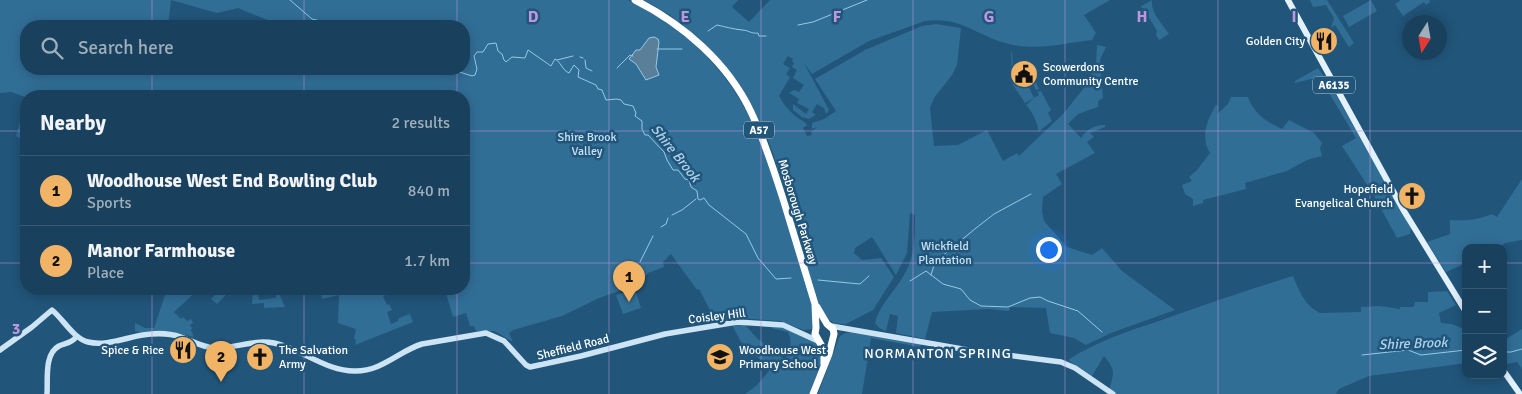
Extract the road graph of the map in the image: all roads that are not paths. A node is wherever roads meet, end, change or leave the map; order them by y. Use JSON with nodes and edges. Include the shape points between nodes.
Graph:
{"nodes":[{"id":1,"x":635,"y":0,"type":"edge"},
{"id":2,"x":1288,"y":0,"type":"edge"},
{"id":3,"x":815,"y":304,"type":"junction"},
{"id":4,"x":1462,"y":305,"type":"edge"},
{"id":5,"x":829,"y":325,"type":"junction"},
{"id":6,"x":816,"y":328,"type":"junction"},
{"id":7,"x":853,"y":329,"type":"junction"},
{"id":8,"x":800,"y":332,"type":"junction"},
{"id":9,"x":665,"y":334,"type":"joint"},
{"id":10,"x":76,"y":337,"type":"junction"},
{"id":11,"x":834,"y":338,"type":"junction"},
{"id":12,"x":819,"y":341,"type":"junction"},
{"id":13,"x":0,"y":350,"type":"edge"},
{"id":14,"x":824,"y":365,"type":"junction"},
{"id":15,"x":1507,"y":376,"type":"edge"},
{"id":16,"x":48,"y":394,"type":"edge"},
{"id":17,"x":813,"y":394,"type":"edge"},
{"id":18,"x":1113,"y":394,"type":"edge"},
{"id":19,"x":1520,"y":394,"type":"edge"}],
"edges":[{"from":1,"to":3,"type":"highway","name":"Mosborough Parkway","number":"A57","via":[[665,17],[696,41],[728,76],[751,111],[768,152]]},
{"from":2,"to":4,"type":"main road","number":"A6135","via":[[1404,211]]},
{"from":3,"to":5,"type":"highway","name":"Mosborough Parkway","number":"A57"},
{"from":3,"to":6,"type":"highway","name":"Mosborough Parkway","number":"A57"},
{"from":5,"to":6,"type":"highway","via":[[821,324]]},
{"from":5,"to":7,"type":"main road"},
{"from":5,"to":11,"type":"highway","number":"A57","via":[[834,331]]},
{"from":6,"to":8,"type":"main road"},
{"from":6,"to":12,"type":"highway","number":"A57"},
{"from":7,"to":11,"type":"main road"},
{"from":7,"to":18,"type":"main road","via":[[968,350],[1061,362]]},
{"from":8,"to":9,"type":"main road","name":"Coisley Hill","via":[[779,324],[741,321]]},
{"from":8,"to":12,"type":"main road","name":"Coisley Hill"},
{"from":9,"to":10,"type":"main road","name":"Sheffield Road","via":[[530,367],[504,341],[482,333],[414,347],[378,366],[356,371],[343,370],[270,343],[212,348],[175,335],[157,334],[94,343]]},
{"from":10,"to":13,"type":"main road","via":[[52,310]]},
{"from":10,"to":16,"type":"main road","via":[[52,353]]},
{"from":11,"to":12,"type":"highway","via":[[827,343]]},
{"from":11,"to":14,"type":"highway"},
{"from":12,"to":14,"type":"highway","number":"A57","via":[[825,354]]},
{"from":14,"to":17,"type":"highway"},
{"from":15,"to":19,"type":"main road"}]}
